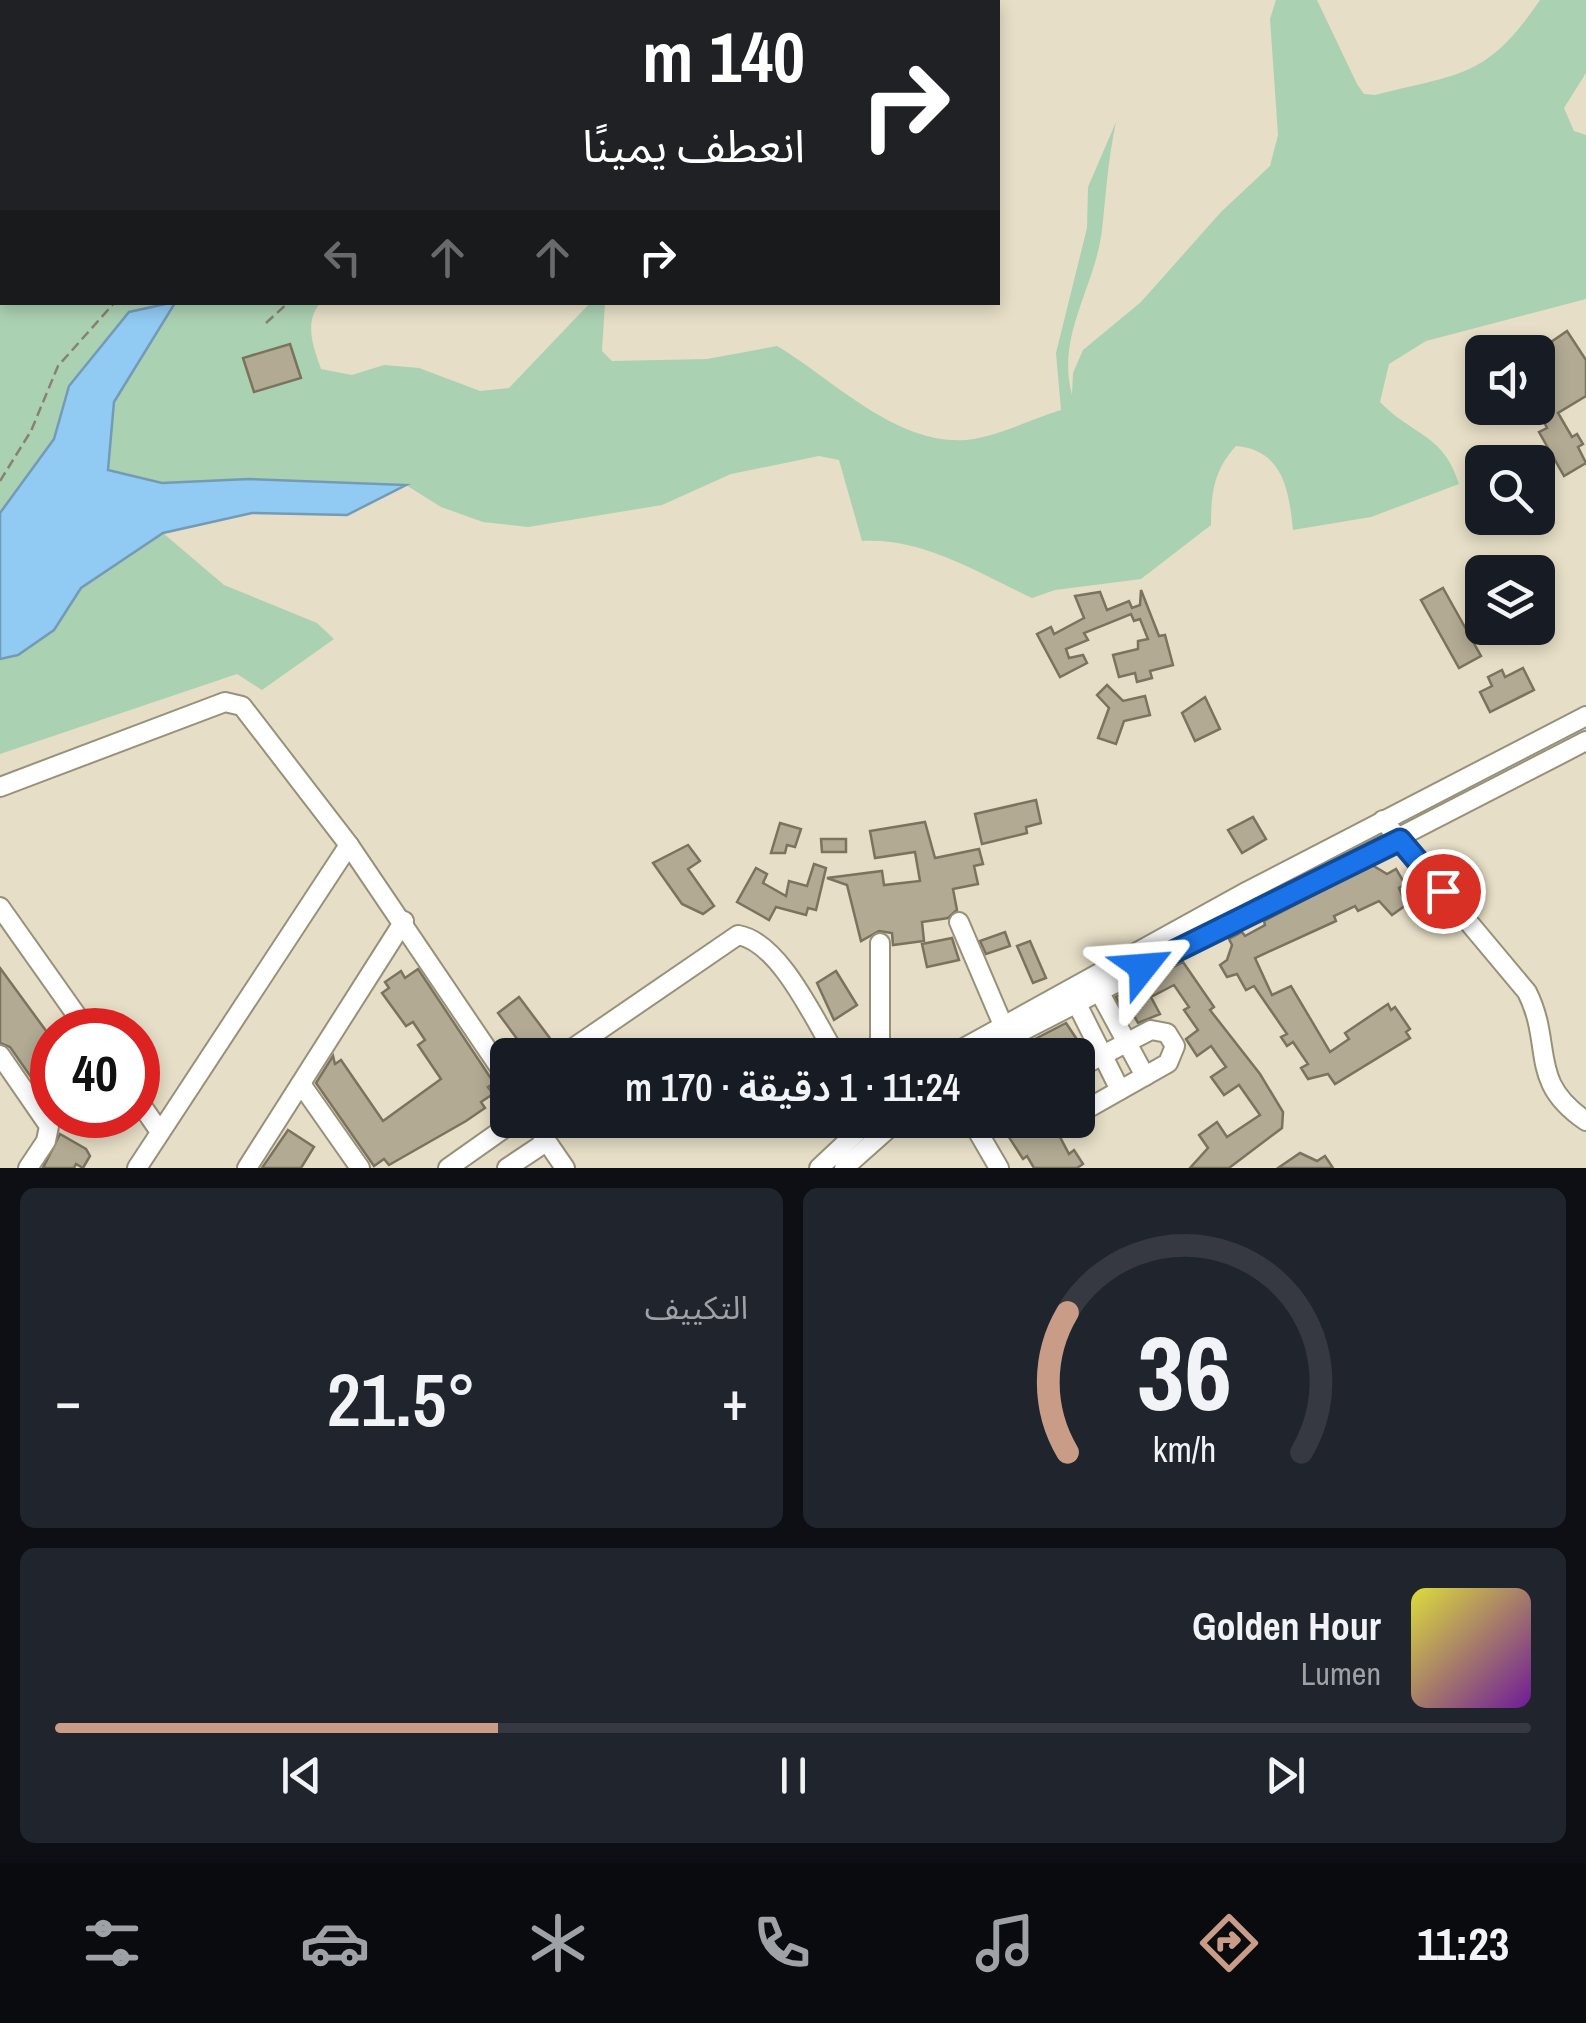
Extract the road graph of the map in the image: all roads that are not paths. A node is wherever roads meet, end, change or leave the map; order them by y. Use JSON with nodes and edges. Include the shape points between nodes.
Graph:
{"nodes":[{"id":1,"x":1586,"y":716,"type":"edge"},
{"id":2,"x":1586,"y":741,"type":"edge"},
{"id":3,"x":0,"y":787,"type":"edge"},
{"id":4,"x":1412,"y":804,"type":"junction"},
{"id":5,"x":1383,"y":820,"type":"junction"},
{"id":6,"x":1425,"y":827,"type":"junction"},
{"id":7,"x":1400,"y":840,"type":"junction"},
{"id":8,"x":350,"y":844,"type":"junction"},
{"id":9,"x":0,"y":907,"type":"edge"},
{"id":10,"x":404,"y":921,"type":"junction"},
{"id":11,"x":959,"y":922,"type":"dead end"},
{"id":12,"x":880,"y":943,"type":"dead end"},
{"id":13,"x":1094,"y":984,"type":"junction"},
{"id":14,"x":1072,"y":995,"type":"junction"},
{"id":15,"x":72,"y":1008,"type":"edge"},
{"id":16,"x":1003,"y":1025,"type":"junction"},
{"id":17,"x":588,"y":1038,"type":"edge"},
{"id":18,"x":826,"y":1038,"type":"edge"},
{"id":19,"x":880,"y":1038,"type":"edge"},
{"id":20,"x":980,"y":1038,"type":"edge"},
{"id":21,"x":1003,"y":1038,"type":"edge"},
{"id":22,"x":1126,"y":1043,"type":"junction"},
{"id":23,"x":490,"y":1052,"type":"edge"},
{"id":24,"x":0,"y":1054,"type":"edge"},
{"id":25,"x":1102,"y":1054,"type":"junction"},
{"id":26,"x":1095,"y":1058,"type":"edge"},
{"id":27,"x":1144,"y":1076,"type":"junction"},
{"id":28,"x":301,"y":1084,"type":"junction"},
{"id":29,"x":1120,"y":1090,"type":"junction"},
{"id":30,"x":1095,"y":1104,"type":"edge"},
{"id":31,"x":1586,"y":1121,"type":"edge"},
{"id":32,"x":160,"y":1132,"type":"edge"},
{"id":33,"x":156,"y":1138,"type":"edge"},
{"id":34,"x":490,"y":1138,"type":"edge"},
{"id":35,"x":543,"y":1138,"type":"edge"},
{"id":36,"x":877,"y":1138,"type":"edge"},
{"id":37,"x":982,"y":1138,"type":"edge"},
{"id":38,"x":546,"y":1142,"type":"junction"},
{"id":39,"x":851,"y":1160,"type":"edge"},
{"id":40,"x":28,"y":1168,"type":"edge"},
{"id":41,"x":137,"y":1168,"type":"edge"},
{"id":42,"x":247,"y":1168,"type":"edge"},
{"id":43,"x":360,"y":1168,"type":"edge"},
{"id":44,"x":448,"y":1168,"type":"edge"},
{"id":45,"x":507,"y":1168,"type":"edge"},
{"id":46,"x":565,"y":1168,"type":"edge"},
{"id":47,"x":819,"y":1168,"type":"edge"},
{"id":48,"x":1000,"y":1168,"type":"edge"}],
"edges":[{"from":1,"to":4,"type":"street"},
{"from":2,"to":6,"type":"street"},
{"from":3,"to":8,"type":"street","via":[[225,702],[242,706]]},
{"from":4,"to":5,"type":"street"},
{"from":4,"to":6,"type":"street"},
{"from":5,"to":7,"type":"street"},
{"from":5,"to":13,"type":"street"},
{"from":6,"to":7,"type":"street"},
{"from":7,"to":13,"type":"street"},
{"from":7,"to":31,"type":"street","via":[[1527,992],[1537,1011],[1546,1078]]},
{"from":8,"to":10,"type":"street"},
{"from":8,"to":32,"type":"street"},
{"from":9,"to":15,"type":"street"},
{"from":10,"to":23,"type":"street"},
{"from":10,"to":28,"type":"street"},
{"from":11,"to":16,"type":"street"},
{"from":12,"to":19,"type":"street"},
{"from":13,"to":14,"type":"street"},
{"from":13,"to":22,"type":"street"},
{"from":14,"to":16,"type":"street"},
{"from":14,"to":21,"type":"street"},
{"from":14,"to":25,"type":"street"},
{"from":16,"to":20,"type":"street"},
{"from":17,"to":18,"type":"street","via":[[738,935],[750,937],[788,975]]},
{"from":22,"to":25,"type":"street"},
{"from":22,"to":27,"type":"street"},
{"from":22,"to":27,"type":"street","via":[[1157,1029],[1171,1037],[1171,1060]]},
{"from":24,"to":40,"type":"street","via":[[49,1126]]},
{"from":25,"to":26,"type":"street"},
{"from":25,"to":29,"type":"street"},
{"from":27,"to":29,"type":"street"},
{"from":28,"to":42,"type":"street"},
{"from":28,"to":43,"type":"street"},
{"from":29,"to":30,"type":"street"},
{"from":33,"to":41,"type":"street"},
{"from":34,"to":44,"type":"street"},
{"from":35,"to":38,"type":"street"},
{"from":36,"to":39,"type":"street"},
{"from":37,"to":48,"type":"street"},
{"from":38,"to":45,"type":"street"},
{"from":38,"to":46,"type":"street"},
{"from":39,"to":47,"type":"street"}]}
